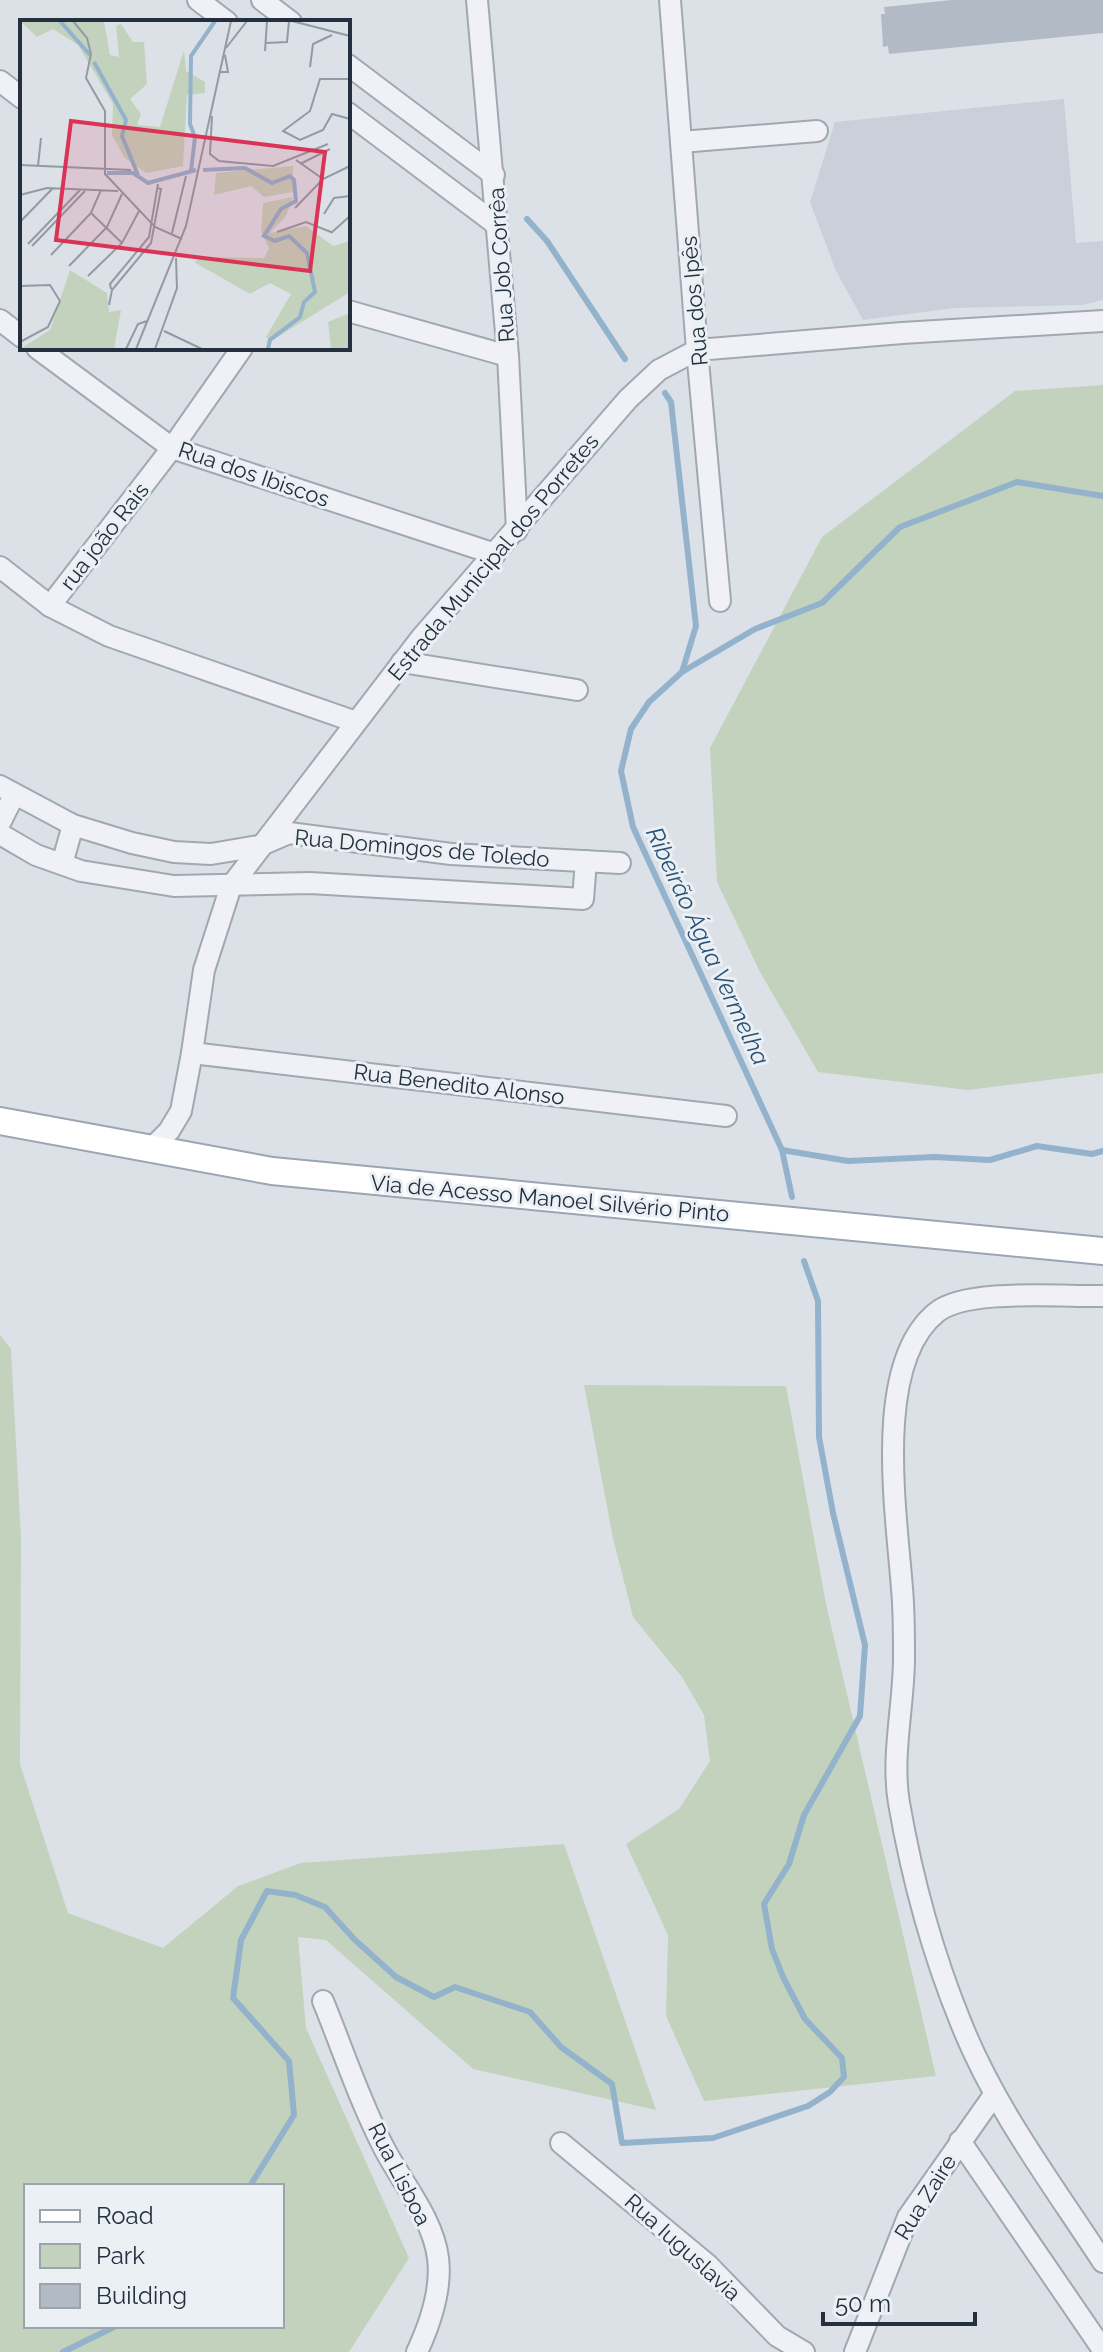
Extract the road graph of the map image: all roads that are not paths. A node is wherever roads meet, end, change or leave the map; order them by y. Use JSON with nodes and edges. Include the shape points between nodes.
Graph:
{"nodes":[{"id":1,"x":198,"y":0,"type":"edge"},
{"id":2,"x":262,"y":0,"type":"edge"},
{"id":3,"x":477,"y":0,"type":"edge"},
{"id":4,"x":670,"y":0,"type":"edge"},
{"id":5,"x":224,"y":20,"type":"edge"},
{"id":6,"x":288,"y":20,"type":"edge"},
{"id":7,"x":350,"y":67,"type":"edge"},
{"id":8,"x":0,"y":81,"type":"edge"},
{"id":9,"x":20,"y":96,"type":"edge"},
{"id":10,"x":350,"y":115,"type":"edge"},
{"id":11,"x":817,"y":131,"type":"dead end"},
{"id":12,"x":681,"y":142,"type":"junction"},
{"id":13,"x":494,"y":175,"type":"junction"},
{"id":14,"x":497,"y":225,"type":"junction"},
{"id":15,"x":350,"y":312,"type":"edge"},
{"id":16,"x":0,"y":320,"type":"edge"},
{"id":17,"x":1103,"y":321,"type":"edge"},
{"id":18,"x":20,"y":335,"type":"edge"},
{"id":19,"x":40,"y":350,"type":"edge"},
{"id":20,"x":241,"y":350,"type":"edge"},
{"id":21,"x":697,"y":350,"type":"junction"},
{"id":22,"x":508,"y":356,"type":"junction"},
{"id":23,"x":172,"y":448,"type":"junction"},
{"id":24,"x":517,"y":530,"type":"junction"},
{"id":25,"x":495,"y":554,"type":"junction"},
{"id":26,"x":0,"y":567,"type":"edge"},
{"id":27,"x":720,"y":601,"type":"dead end"},
{"id":28,"x":50,"y":606,"type":"junction"},
{"id":29,"x":402,"y":662,"type":"junction"},
{"id":30,"x":577,"y":690,"type":"dead end"},
{"id":31,"x":356,"y":722,"type":"junction"},
{"id":32,"x":7,"y":790,"type":"edge"},
{"id":33,"x":0,"y":823,"type":"edge"},
{"id":34,"x":73,"y":825,"type":"junction"},
{"id":35,"x":0,"y":834,"type":"edge"},
{"id":36,"x":259,"y":846,"type":"junction"},
{"id":37,"x":586,"y":861,"type":"junction"},
{"id":38,"x":620,"y":863,"type":"dead end"},
{"id":39,"x":62,"y":864,"type":"junction"},
{"id":40,"x":231,"y":886,"type":"junction"},
{"id":41,"x":192,"y":1053,"type":"junction"},
{"id":42,"x":726,"y":1116,"type":"dead end"},
{"id":43,"x":0,"y":1121,"type":"edge"},
{"id":44,"x":151,"y":1149,"type":"junction"},
{"id":45,"x":1103,"y":1251,"type":"edge"},
{"id":46,"x":1103,"y":1296,"type":"edge"},
{"id":47,"x":323,"y":2001,"type":"dead end"},
{"id":48,"x":994,"y":2095,"type":"junction"},
{"id":49,"x":960,"y":2141,"type":"junction"},
{"id":50,"x":561,"y":2143,"type":"dead end"},
{"id":51,"x":1103,"y":2262,"type":"edge"},
{"id":52,"x":1103,"y":2350,"type":"edge"},
{"id":53,"x":417,"y":2352,"type":"edge"},
{"id":54,"x":804,"y":2352,"type":"edge"},
{"id":55,"x":855,"y":2352,"type":"edge"}],
"edges":[{"from":1,"to":5,"type":"street"},
{"from":2,"to":6,"type":"street"},
{"from":3,"to":13,"type":"street","name":"Rua Job Corrêa"},
{"from":4,"to":12,"type":"street","name":"Rua dos Ipês"},
{"from":7,"to":13,"type":"street"},
{"from":8,"to":9,"type":"street"},
{"from":10,"to":14,"type":"street"},
{"from":11,"to":12,"type":"street"},
{"from":12,"to":21,"type":"street","name":"Rua dos Ipês"},
{"from":13,"to":14,"type":"street","name":"Rua Job Corrêa"},
{"from":14,"to":22,"type":"street","name":"Rua Job Corrêa"},
{"from":15,"to":22,"type":"street"},
{"from":16,"to":18,"type":"street"},
{"from":17,"to":21,"type":"street","name":"Estrada Municipal dos Porretes"},
{"from":19,"to":23,"type":"street","name":"Rua dos Ibiscos"},
{"from":20,"to":23,"type":"street","name":"rua joão Rais"},
{"from":21,"to":24,"type":"street","name":"Estrada Municipal dos Porretes","via":[[659,370],[628,399]]},
{"from":21,"to":27,"type":"street","name":"Rua dos Ipês"},
{"from":22,"to":24,"type":"street","name":"Rua Job Corrêa"},
{"from":23,"to":25,"type":"street","name":"Rua dos Ibiscos"},
{"from":23,"to":28,"type":"street","name":"rua joão Rais"},
{"from":24,"to":25,"type":"street","name":"Estrada Municipal dos Porretes"},
{"from":25,"to":29,"type":"street","name":"Estrada Municipal dos Porretes"},
{"from":26,"to":28,"type":"street"},
{"from":28,"to":31,"type":"street","via":[[109,636]]},
{"from":29,"to":30,"type":"street"},
{"from":29,"to":31,"type":"street","name":"Estrada Municipal dos Porretes"},
{"from":31,"to":36,"type":"street","name":"Estrada Municipal dos Porretes"},
{"from":32,"to":33,"type":"street"},
{"from":32,"to":34,"type":"street","name":"Rua Domingos de Toledo"},
{"from":34,"to":36,"type":"street","name":"Rua Domingos de Toledo","via":[[174,852],[211,854]]},
{"from":34,"to":39,"type":"street"},
{"from":35,"to":39,"type":"street"},
{"from":36,"to":37,"type":"street","name":"Rua Domingos de Toledo","via":[[289,833],[451,854]]},
{"from":36,"to":40,"type":"street","name":"Estrada Municipal dos Porretes"},
{"from":37,"to":38,"type":"street","name":"Rua Domingos de Toledo"},
{"from":37,"to":40,"type":"street","via":[[583,899],[310,883]]},
{"from":39,"to":40,"type":"street","via":[[174,886]]},
{"from":40,"to":41,"type":"street","name":"Estrada Municipal dos Porretes","via":[[204,970]]},
{"from":41,"to":42,"type":"street","name":"Rua Benedito Alonso"},
{"from":41,"to":44,"type":"street","name":"Estrada Municipal dos Porretes","via":[[181,1111]]},
{"from":43,"to":44,"type":"main road","name":"Via de Acesso Manoel Silvério Pinto"},
{"from":44,"to":45,"type":"main road","name":"Via de Acesso Manoel Silvério Pinto","via":[[308,1175]]},
{"from":46,"to":48,"type":"street","via":[[955,1303],[924,1326],[896,1398],[892,1435],[904,1606],[898,1799],[938,1963]]},
{"from":47,"to":53,"type":"street","name":"Rua Lisboa","via":[[384,2148],[411,2192],[438,2257],[437,2288]]},
{"from":48,"to":49,"type":"street","name":"Rua Zaire"},
{"from":48,"to":51,"type":"street"},
{"from":49,"to":52,"type":"street"},
{"from":49,"to":55,"type":"street","name":"Rua Zaire","via":[[908,2217]]},
{"from":50,"to":54,"type":"street","name":"Rua Iuguslavia","via":[[708,2265],[777,2336]]}]}
